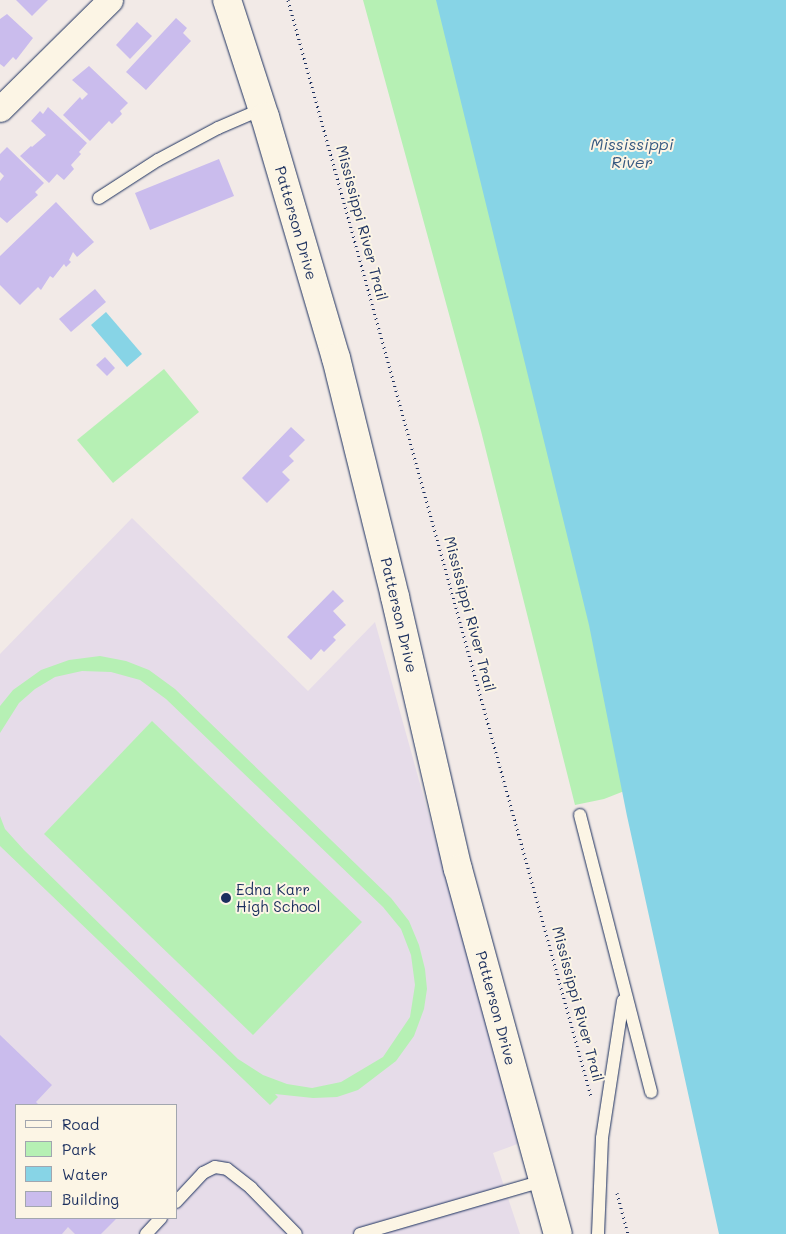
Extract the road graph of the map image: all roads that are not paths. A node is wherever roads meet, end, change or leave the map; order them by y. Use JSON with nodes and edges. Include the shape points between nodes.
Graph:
{"nodes":[{"id":1,"x":110,"y":0,"type":"edge"},
{"id":2,"x":227,"y":0,"type":"edge"},
{"id":3,"x":262,"y":108,"type":"junction"},
{"id":4,"x":0,"y":109,"type":"edge"},
{"id":5,"x":99,"y":198,"type":"dead end"},
{"id":6,"x":580,"y":815,"type":"dead end"},
{"id":7,"x":624,"y":996,"type":"junction"},
{"id":8,"x":651,"y":1092,"type":"dead end"},
{"id":9,"x":543,"y":1181,"type":"junction"},
{"id":10,"x":178,"y":1200,"type":"edge"},
{"id":11,"x":160,"y":1219,"type":"edge"},
{"id":12,"x":146,"y":1234,"type":"edge"},
{"id":13,"x":296,"y":1234,"type":"edge"},
{"id":14,"x":360,"y":1234,"type":"edge"},
{"id":15,"x":558,"y":1234,"type":"edge"},
{"id":16,"x":598,"y":1234,"type":"edge"}],
"edges":[{"from":1,"to":4,"type":"street"},
{"from":2,"to":3,"type":"street","name":"Patterson Drive"},
{"from":3,"to":5,"type":"lane","via":[[158,160]]},
{"from":3,"to":9,"type":"street","name":"Patterson Drive","via":[[336,358],[458,869]]},
{"from":6,"to":7,"type":"lane"},
{"from":7,"to":8,"type":"lane"},
{"from":7,"to":16,"type":"lane","via":[[602,1138]]},
{"from":9,"to":14,"type":"lane"},
{"from":9,"to":15,"type":"street","name":"Patterson Drive"},
{"from":10,"to":13,"type":"lane","via":[[203,1174],[215,1167],[226,1168],[251,1188]]},
{"from":11,"to":12,"type":"lane"}]}
